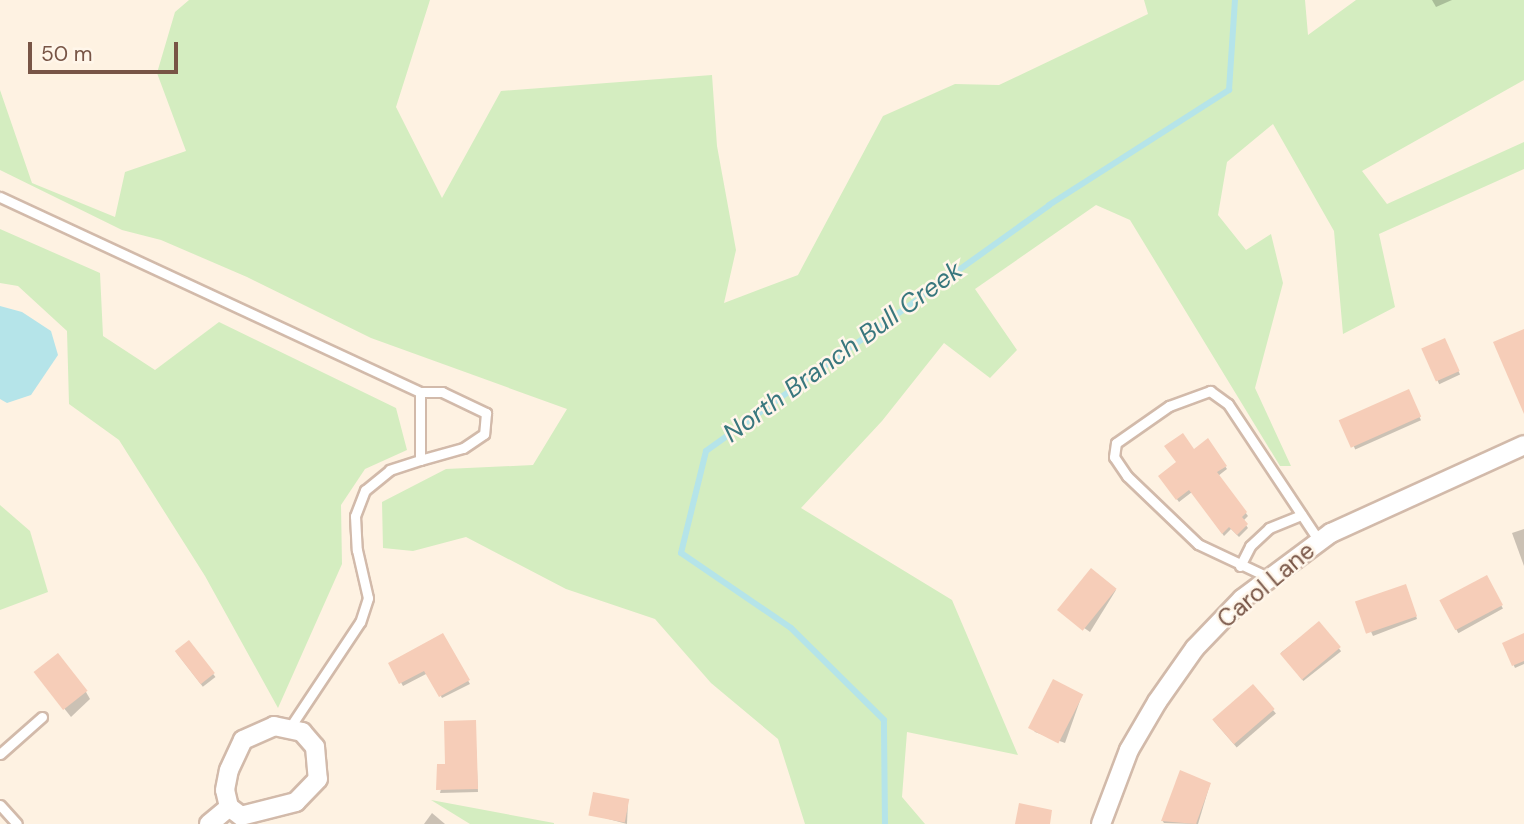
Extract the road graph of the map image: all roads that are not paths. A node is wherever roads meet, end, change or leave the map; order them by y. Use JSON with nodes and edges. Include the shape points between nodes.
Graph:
{"nodes":[{"id":1,"x":0,"y":197,"type":"edge"},
{"id":2,"x":420,"y":392,"type":"junction"},
{"id":3,"x":1524,"y":445,"type":"edge"},
{"id":4,"x":420,"y":460,"type":"junction"},
{"id":5,"x":1301,"y":515,"type":"junction"},
{"id":6,"x":1319,"y":541,"type":"junction"},
{"id":7,"x":1240,"y":566,"type":"junction"},
{"id":8,"x":1268,"y":577,"type":"junction"},
{"id":9,"x":42,"y":717,"type":"dead end"},
{"id":10,"x":289,"y":729,"type":"junction"},
{"id":11,"x":0,"y":754,"type":"edge"},
{"id":12,"x":0,"y":805,"type":"edge"},
{"id":13,"x":229,"y":807,"type":"junction"},
{"id":14,"x":17,"y":824,"type":"edge"},
{"id":15,"x":209,"y":824,"type":"edge"},
{"id":16,"x":1101,"y":824,"type":"edge"}],
"edges":[{"from":1,"to":2,"type":"lane"},
{"from":2,"to":4,"type":"lane"},
{"from":2,"to":4,"type":"lane","via":[[442,392],[486,413],[484,434],[463,448]]},
{"from":3,"to":6,"type":"street","name":"Carol Lane","via":[[1392,501]]},
{"from":4,"to":10,"type":"lane","via":[[390,470],[365,490],[355,516],[357,550],[369,598],[360,622]]},
{"from":5,"to":6,"type":"lane"},
{"from":5,"to":7,"type":"lane","via":[[1269,528],[1250,547]]},
{"from":5,"to":7,"type":"lane","via":[[1228,404],[1210,391],[1169,406],[1116,443],[1114,457],[1127,476],[1198,544]]},
{"from":6,"to":8,"type":"street","name":"Carol Lane"},
{"from":7,"to":8,"type":"lane"},
{"from":8,"to":16,"type":"street","name":"Carol Lane","via":[[1195,648],[1157,702],[1129,750]]},
{"from":9,"to":11,"type":"lane"},
{"from":10,"to":13,"type":"street","via":[[274,726],[243,740],[229,770],[225,790]]},
{"from":10,"to":13,"type":"street","via":[[302,733],[315,747],[318,772],[310,791],[296,802],[264,813],[241,816]]},
{"from":12,"to":14,"type":"lane"},
{"from":13,"to":15,"type":"street"}]}
